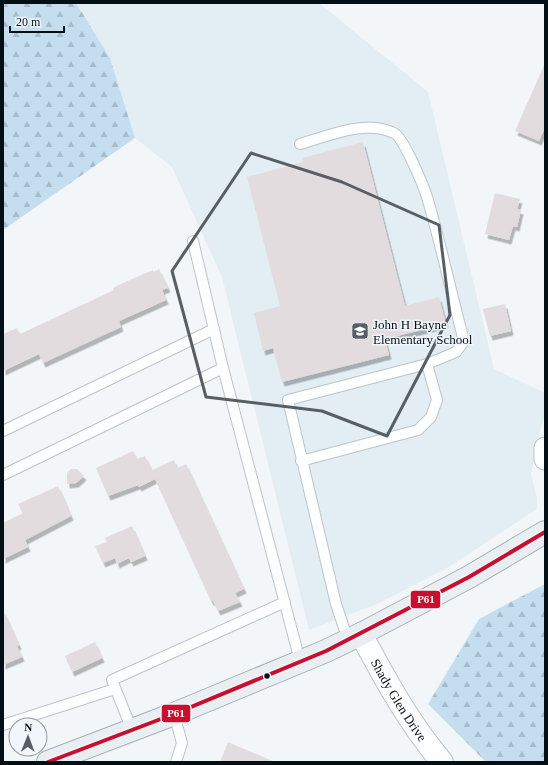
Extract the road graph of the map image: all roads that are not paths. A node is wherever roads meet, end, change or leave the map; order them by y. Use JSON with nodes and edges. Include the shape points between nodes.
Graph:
{"nodes":[{"id":1,"x":300,"y":144,"type":"dead end"},
{"id":2,"x":193,"y":242,"type":"dead end"},
{"id":3,"x":214,"y":329,"type":"junction"},
{"id":4,"x":427,"y":364,"type":"junction"},
{"id":5,"x":223,"y":368,"type":"junction"},
{"id":6,"x":3,"y":431,"type":"edge"},
{"id":7,"x":545,"y":448,"type":"edge"},
{"id":8,"x":545,"y":459,"type":"edge"},
{"id":9,"x":301,"y":461,"type":"junction"},
{"id":10,"x":3,"y":475,"type":"edge"},
{"id":11,"x":545,"y":532,"type":"edge"},
{"id":12,"x":284,"y":602,"type":"junction"},
{"id":13,"x":355,"y":637,"type":"junction"},
{"id":14,"x":300,"y":662,"type":"junction"},
{"id":15,"x":115,"y":689,"type":"junction"},
{"id":16,"x":174,"y":714,"type":"junction"},
{"id":17,"x":3,"y":725,"type":"edge"},
{"id":18,"x":132,"y":730,"type":"junction"},
{"id":19,"x":48,"y":762,"type":"edge"},
{"id":20,"x":176,"y":762,"type":"edge"},
{"id":21,"x":442,"y":762,"type":"edge"}],
"edges":[{"from":1,"to":4,"type":"lane","via":[[356,128],[379,128],[396,134],[405,146],[426,196],[464,341],[456,352]]},
{"from":2,"to":3,"type":"lane"},
{"from":3,"to":5,"type":"lane"},
{"from":3,"to":6,"type":"lane"},
{"from":4,"to":9,"type":"lane","via":[[437,400],[431,417],[418,430]]},
{"from":4,"to":9,"type":"lane","via":[[288,400]]},
{"from":5,"to":10,"type":"lane"},
{"from":5,"to":12,"type":"lane"},
{"from":7,"to":8,"type":"street"},
{"from":9,"to":13,"type":"lane","via":[[336,604]]},
{"from":11,"to":13,"type":"main road","via":[[469,577]]},
{"from":12,"to":14,"type":"lane"},
{"from":12,"to":15,"type":"lane","via":[[112,680]]},
{"from":13,"to":14,"type":"main road"},
{"from":13,"to":21,"type":"street","name":"Shady Glen Drive","via":[[425,742]]},
{"from":14,"to":16,"type":"main road"},
{"from":15,"to":17,"type":"lane"},
{"from":15,"to":18,"type":"lane"},
{"from":16,"to":18,"type":"main road"},
{"from":16,"to":20,"type":"lane","via":[[182,743]]},
{"from":18,"to":19,"type":"main road"}]}
